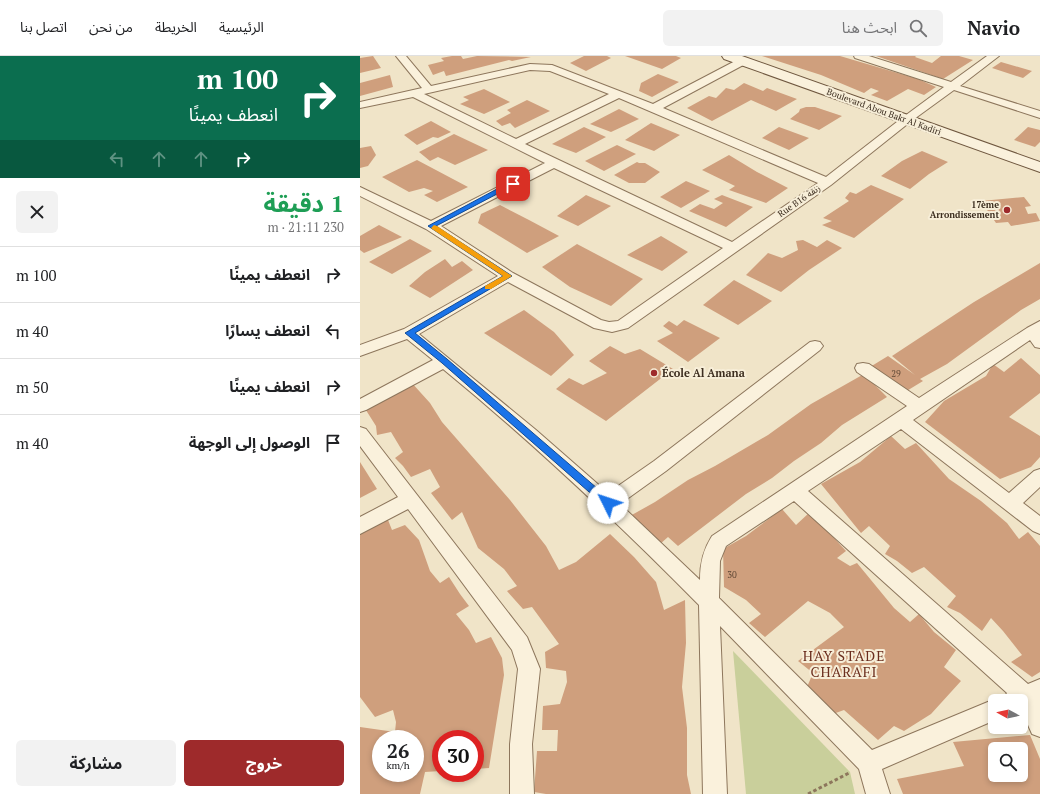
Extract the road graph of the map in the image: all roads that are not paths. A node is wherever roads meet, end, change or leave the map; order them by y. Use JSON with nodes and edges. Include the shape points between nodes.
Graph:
{"nodes":[{"id":1,"x":401,"y":56,"type":"edge"},
{"id":2,"x":729,"y":56,"type":"edge"},
{"id":3,"x":859,"y":56,"type":"edge"},
{"id":4,"x":987,"y":57,"type":"edge"},
{"id":5,"x":743,"y":61,"type":"junction"},
{"id":6,"x":952,"y":86,"type":"junction"},
{"id":7,"x":428,"y":89,"type":"junction"},
{"id":8,"x":414,"y":93,"type":"junction"},
{"id":9,"x":618,"y":94,"type":"junction"},
{"id":10,"x":1040,"y":104,"type":"edge"},
{"id":11,"x":360,"y":105,"type":"edge"},
{"id":12,"x":654,"y":108,"type":"junction"},
{"id":13,"x":1035,"y":114,"type":"edge"},
{"id":14,"x":906,"y":120,"type":"junction"},
{"id":15,"x":516,"y":144,"type":"junction"},
{"id":16,"x":554,"y":163,"type":"junction"},
{"id":17,"x":1040,"y":167,"type":"edge"},
{"id":18,"x":827,"y":182,"type":"junction"},
{"id":19,"x":360,"y":191,"type":"edge"},
{"id":20,"x":431,"y":226,"type":"junction"},
{"id":21,"x":733,"y":248,"type":"junction"},
{"id":22,"x":508,"y":276,"type":"junction"},
{"id":23,"x":409,"y":333,"type":"junction"},
{"id":24,"x":1037,"y":333,"type":"edge"},
{"id":25,"x":815,"y":346,"type":"dead end"},
{"id":26,"x":360,"y":351,"type":"edge"},
{"id":27,"x":444,"y":361,"type":"junction"},
{"id":28,"x":863,"y":368,"type":"dead end"},
{"id":29,"x":360,"y":406,"type":"edge"},
{"id":30,"x":919,"y":406,"type":"junction"},
{"id":31,"x":901,"y":420,"type":"junction"},
{"id":32,"x":360,"y":433,"type":"edge"},
{"id":33,"x":1040,"y":476,"type":"edge"},
{"id":34,"x":795,"y":491,"type":"junction"},
{"id":35,"x":411,"y":499,"type":"junction"},
{"id":36,"x":608,"y":503,"type":"junction"},
{"id":37,"x":1010,"y":504,"type":"junction"},
{"id":38,"x":360,"y":526,"type":"edge"},
{"id":39,"x":1040,"y":526,"type":"edge"},
{"id":40,"x":709,"y":600,"type":"junction"},
{"id":41,"x":1025,"y":694,"type":"edge"},
{"id":42,"x":1028,"y":699,"type":"edge"},
{"id":43,"x":988,"y":712,"type":"edge"},
{"id":44,"x":1040,"y":726,"type":"edge"},
{"id":45,"x":869,"y":763,"type":"junction"},
{"id":46,"x":522,"y":794,"type":"edge"},
{"id":47,"x":715,"y":794,"type":"edge"},
{"id":48,"x":878,"y":794,"type":"edge"}],
"edges":[{"from":1,"to":7,"type":"street"},
{"from":2,"to":5,"type":"main road","name":"Boulevard Abou Bakr Al Kadiri"},
{"from":3,"to":6,"type":"street"},
{"from":4,"to":6,"type":"street","name":"Rue B16 زنقة"},
{"from":5,"to":12,"type":"street"},
{"from":5,"to":14,"type":"main road","name":"Boulevard Abou Bakr Al Kadiri"},
{"from":6,"to":13,"type":"street"},
{"from":6,"to":14,"type":"street","name":"Rue B16 زنقة"},
{"from":7,"to":8,"type":"street"},
{"from":7,"to":9,"type":"street","via":[[545,66]]},
{"from":8,"to":11,"type":"street"},
{"from":8,"to":15,"type":"street"},
{"from":9,"to":12,"type":"street"},
{"from":9,"to":15,"type":"street"},
{"from":10,"to":13,"type":"street"},
{"from":12,"to":18,"type":"street"},
{"from":14,"to":17,"type":"main road","name":"Boulevard Abou Bakr Al Kadiri"},
{"from":14,"to":18,"type":"street","name":"Rue B16 زنقة"},
{"from":15,"to":16,"type":"street"},
{"from":16,"to":20,"type":"street"},
{"from":16,"to":21,"type":"street"},
{"from":18,"to":21,"type":"street","name":"Rue B16 زنقة"},
{"from":19,"to":20,"type":"street","name":"Rue B16 زنقة"},
{"from":20,"to":22,"type":"street","name":"Rue B16 زنقة"},
{"from":21,"to":22,"type":"street","name":"Rue B16 زنقة","via":[[623,326],[615,327],[596,323]]},
{"from":22,"to":23,"type":"street"},
{"from":23,"to":26,"type":"street"},
{"from":23,"to":27,"type":"street"},
{"from":24,"to":30,"type":"street"},
{"from":25,"to":36,"type":"street"},
{"from":27,"to":29,"type":"street"},
{"from":27,"to":36,"type":"street"},
{"from":28,"to":30,"type":"street"},
{"from":30,"to":31,"type":"street"},
{"from":31,"to":34,"type":"street"},
{"from":31,"to":37,"type":"street"},
{"from":32,"to":35,"type":"street"},
{"from":33,"to":37,"type":"street"},
{"from":34,"to":40,"type":"street","via":[[719,540],[710,561]]},
{"from":34,"to":41,"type":"street"},
{"from":35,"to":38,"type":"street"},
{"from":35,"to":46,"type":"street","via":[[520,644],[526,658],[528,689],[521,744]]},
{"from":36,"to":40,"type":"street"},
{"from":37,"to":39,"type":"street"},
{"from":40,"to":45,"type":"street"},
{"from":40,"to":47,"type":"street"},
{"from":42,"to":44,"type":"street"},
{"from":43,"to":45,"type":"street"},
{"from":45,"to":48,"type":"street"}]}
